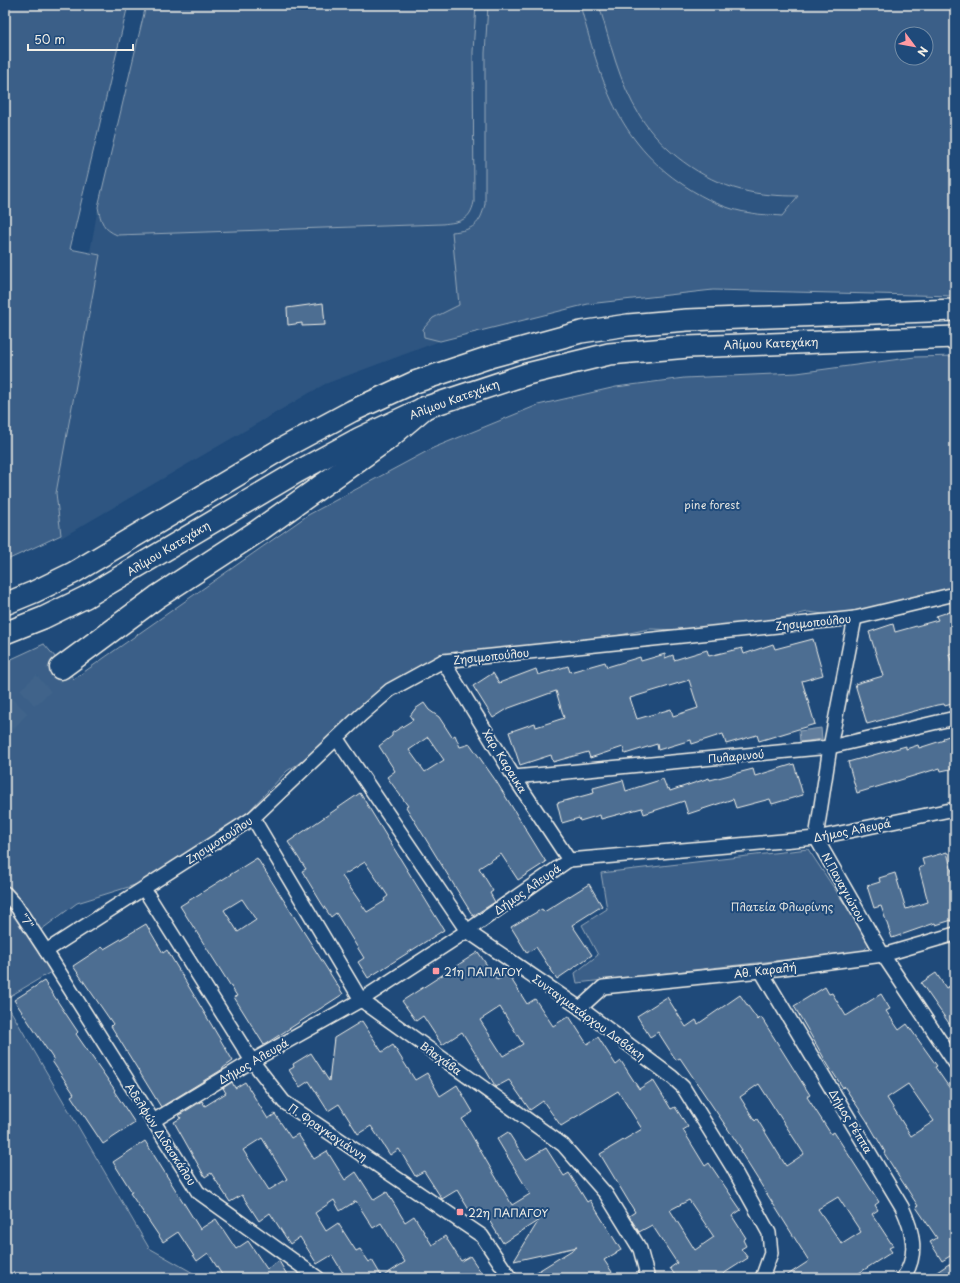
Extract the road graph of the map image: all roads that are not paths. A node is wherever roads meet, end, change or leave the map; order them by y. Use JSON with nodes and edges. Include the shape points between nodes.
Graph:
{"nodes":[{"id":1,"x":955,"y":310,"type":"edge"},
{"id":2,"x":955,"y":337,"type":"edge"},
{"id":3,"x":424,"y":408,"type":"junction"},
{"id":4,"x":955,"y":594,"type":"edge"},
{"id":5,"x":5,"y":604,"type":"edge"},
{"id":6,"x":855,"y":618,"type":"junction"},
{"id":7,"x":5,"y":633,"type":"edge"},
{"id":8,"x":443,"y":661,"type":"junction"},
{"id":9,"x":61,"y":668,"type":"tunnel mouth"},
{"id":10,"x":955,"y":718,"type":"edge"},
{"id":11,"x":337,"y":739,"type":"junction"},
{"id":12,"x":830,"y":747,"type":"junction"},
{"id":13,"x":514,"y":777,"type":"junction"},
{"id":14,"x":955,"y":809,"type":"edge"},
{"id":15,"x":253,"y":818,"type":"junction"},
{"id":16,"x":816,"y":838,"type":"junction"},
{"id":17,"x":569,"y":860,"type":"junction"},
{"id":18,"x":144,"y":889,"type":"junction"},
{"id":19,"x":5,"y":893,"type":"edge"},
{"id":20,"x":467,"y":930,"type":"junction"},
{"id":21,"x":955,"y":934,"type":"edge"},
{"id":22,"x":46,"y":951,"type":"junction"},
{"id":23,"x":883,"y":955,"type":"junction"},
{"id":24,"x":762,"y":971,"type":"junction"},
{"id":25,"x":361,"y":1000,"type":"junction"},
{"id":26,"x":580,"y":1008,"type":"junction"},
{"id":27,"x":252,"y":1061,"type":"junction"},
{"id":28,"x":955,"y":1063,"type":"edge"},
{"id":29,"x":153,"y":1121,"type":"junction"},
{"id":30,"x":318,"y":1278,"type":"edge"},
{"id":31,"x":510,"y":1278,"type":"edge"},
{"id":32,"x":646,"y":1278,"type":"edge"},
{"id":33,"x":762,"y":1278,"type":"edge"},
{"id":34,"x":903,"y":1278,"type":"edge"}],
"edges":[{"from":1,"to":5,"type":"main road","via":[[702,319],[628,325],[581,332],[490,357],[415,382],[352,411],[284,448],[73,573]]},
{"from":2,"to":3,"type":"main road","name":"Αλίμου Κατεχάκη","via":[[688,347],[610,354],[527,374]]},
{"from":3,"to":7,"type":"main road","name":"Αλίμου Κατεχάκη","via":[[303,468],[86,597]]},
{"from":3,"to":9,"type":"highway","via":[[386,440],[258,531],[157,597]]},
{"from":4,"to":6,"type":"street","name":"Ζησιμοπούλου"},
{"from":6,"to":8,"type":"street","name":"Ζησιμοπούλου"},
{"from":6,"to":12,"type":"street"},
{"from":8,"to":11,"type":"street","name":"Ζησιμοπούλου","via":[[390,690]]},
{"from":8,"to":13,"type":"street","name":"Χαρ. Καραικα"},
{"from":10,"to":12,"type":"street","name":"Πυλαρινού"},
{"from":11,"to":15,"type":"street","name":"Ζησιμοπούλου"},
{"from":11,"to":20,"type":"street","name":"Συνταγματάρχου Δαβάκη"},
{"from":12,"to":13,"type":"street","name":"Πυλαρινού"},
{"from":12,"to":16,"type":"street"},
{"from":13,"to":17,"type":"street","name":"Χαρ. Καραικα"},
{"from":14,"to":16,"type":"street","name":"Δήμος Αλευρά"},
{"from":15,"to":18,"type":"street","name":"Ζησιμοπούλου"},
{"from":15,"to":25,"type":"street","name":"Βλαχάβα"},
{"from":16,"to":17,"type":"street","name":"Δήμος Αλευρά"},
{"from":16,"to":23,"type":"street","name":"Ν.Παναγιώτου"},
{"from":17,"to":20,"type":"street","name":"Δήμος Αλευρά"},
{"from":18,"to":22,"type":"street","name":"Ζησιμοπούλου"},
{"from":18,"to":27,"type":"street","name":"Π. Φραγκογιάννη"},
{"from":19,"to":22,"type":"street","name":"\"7\""},
{"from":20,"to":25,"type":"street","name":"Δήμος Αλευρά"},
{"from":20,"to":26,"type":"street","name":"Συνταγματάρχου Δαβάκη"},
{"from":21,"to":23,"type":"street","name":"Αθ. Καραλή"},
{"from":22,"to":29,"type":"street","name":"Αδελφών Διδασκάλου"},
{"from":23,"to":24,"type":"street","name":"Αθ. Καραλή"},
{"from":23,"to":28,"type":"street","name":"Ν.Παναγιώτου"},
{"from":24,"to":26,"type":"street","name":"Αθ. Καραλή","via":[[602,987]]},
{"from":24,"to":34,"type":"street","name":"Δήμος Ρέππα","via":[[910,1224],[914,1243],[911,1262]]},
{"from":25,"to":27,"type":"street","name":"Δήμος Αλευρά"},
{"from":25,"to":32,"type":"street","name":"Βλαχάβα","via":[[563,1145],[606,1194],[640,1249]]},
{"from":26,"to":33,"type":"street","name":"Συνταγματάρχου Δαβάκη","via":[[683,1087],[734,1168],[769,1233],[771,1253]]},
{"from":27,"to":29,"type":"street","name":"Δήμος Αλευρά"},
{"from":27,"to":31,"type":"street","name":"Π. Φραγκογιάννη","via":[[284,1102],[482,1236]]},
{"from":29,"to":30,"type":"street","name":"Αδελφών Διδασκάλου","via":[[198,1192]]}]}
